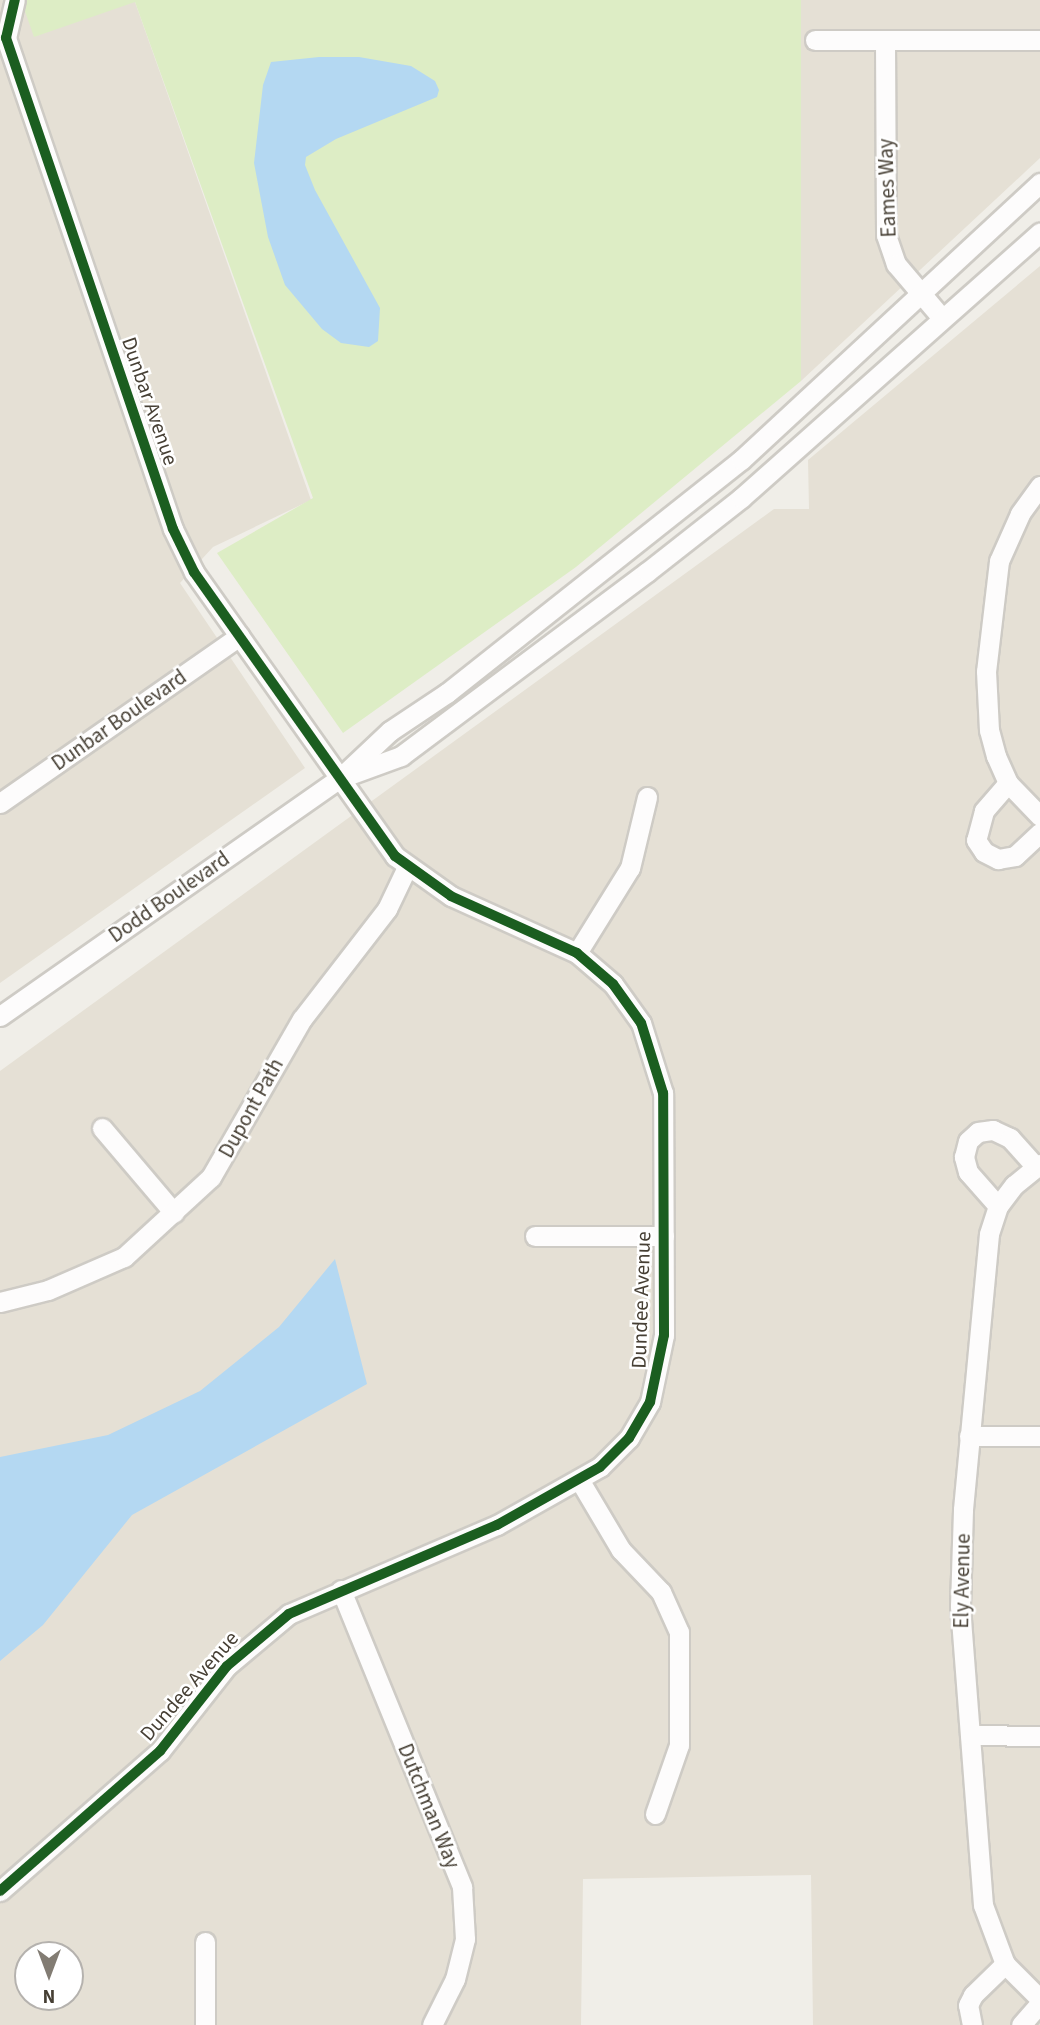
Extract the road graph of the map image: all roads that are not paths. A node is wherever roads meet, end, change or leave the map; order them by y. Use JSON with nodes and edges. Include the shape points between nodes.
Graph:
{"nodes":[{"id":1,"x":15,"y":0,"type":"edge"},
{"id":2,"x":815,"y":40,"type":"dead end"},
{"id":3,"x":1040,"y":40,"type":"edge"},
{"id":4,"x":885,"y":41,"type":"junction"},
{"id":5,"x":1040,"y":183,"type":"edge"},
{"id":6,"x":1040,"y":233,"type":"edge"},
{"id":7,"x":922,"y":294,"type":"junction"},
{"id":8,"x":942,"y":318,"type":"junction"},
{"id":9,"x":1040,"y":486,"type":"edge"},
{"id":10,"x":239,"y":636,"type":"junction"},
{"id":11,"x":339,"y":779,"type":"junction"},
{"id":12,"x":1008,"y":783,"type":"junction"},
{"id":13,"x":647,"y":797,"type":"dead end"},
{"id":14,"x":0,"y":803,"type":"edge"},
{"id":15,"x":1040,"y":816,"type":"edge"},
{"id":16,"x":1040,"y":834,"type":"edge"},
{"id":17,"x":407,"y":867,"type":"junction"},
{"id":18,"x":577,"y":953,"type":"junction"},
{"id":19,"x":0,"y":1016,"type":"edge"},
{"id":20,"x":102,"y":1128,"type":"dead end"},
{"id":21,"x":1038,"y":1165,"type":"edge"},
{"id":22,"x":998,"y":1206,"type":"junction"},
{"id":23,"x":174,"y":1213,"type":"junction"},
{"id":24,"x":535,"y":1236,"type":"dead end"},
{"id":25,"x":664,"y":1236,"type":"junction"},
{"id":26,"x":0,"y":1302,"type":"edge"},
{"id":27,"x":970,"y":1436,"type":"junction"},
{"id":28,"x":1040,"y":1436,"type":"edge"},
{"id":29,"x":580,"y":1481,"type":"junction"},
{"id":30,"x":341,"y":1590,"type":"junction"},
{"id":31,"x":970,"y":1735,"type":"junction"},
{"id":32,"x":1040,"y":1736,"type":"edge"},
{"id":33,"x":655,"y":1814,"type":"dead end"},
{"id":34,"x":0,"y":1891,"type":"edge"},
{"id":35,"x":205,"y":1942,"type":"dead end"},
{"id":36,"x":1004,"y":1964,"type":"junction"},
{"id":37,"x":1040,"y":2001,"type":"edge"},
{"id":38,"x":205,"y":2025,"type":"edge"},
{"id":39,"x":432,"y":2025,"type":"edge"},
{"id":40,"x":972,"y":2025,"type":"edge"},
{"id":41,"x":1021,"y":2025,"type":"edge"}],
"edges":[{"from":1,"to":10,"type":"street","name":"Dunbar Avenue","via":[[6,38],[173,529],[194,572]]},
{"from":2,"to":4,"type":"street"},
{"from":3,"to":4,"type":"street"},
{"from":4,"to":7,"type":"street","name":"Eames Way","via":[[884,221],[895,264]]},
{"from":5,"to":7,"type":"street"},
{"from":6,"to":8,"type":"street"},
{"from":7,"to":8,"type":"street","name":"Eames Way"},
{"from":7,"to":11,"type":"street","via":[[741,460],[447,693],[390,731]]},
{"from":8,"to":11,"type":"street","via":[[741,498],[647,572],[401,756]]},
{"from":9,"to":12,"type":"street","via":[[1020,514],[999,561],[988,624],[989,730]]},
{"from":10,"to":11,"type":"street","name":"Dunbar Avenue"},
{"from":10,"to":14,"type":"street","name":"Dunbar Boulevard"},
{"from":11,"to":17,"type":"street","name":"Dundee Avenue"},
{"from":11,"to":19,"type":"street","name":"Dodd Boulevard"},
{"from":12,"to":15,"type":"street"},
{"from":12,"to":16,"type":"street","via":[[984,811],[976,840],[984,852],[998,859],[1016,856]]},
{"from":13,"to":18,"type":"street","via":[[630,868]]},
{"from":17,"to":18,"type":"street","name":"Dundee Avenue","via":[[451,896]]},
{"from":17,"to":23,"type":"street","name":"Dupont Path","via":[[387,909],[302,1019],[270,1069],[226,1157]]},
{"from":18,"to":25,"type":"street","name":"Dundee Avenue","via":[[629,1003],[658,1067]]},
{"from":20,"to":23,"type":"street"},
{"from":21,"to":22,"type":"street"},
{"from":21,"to":22,"type":"street","via":[[1010,1138],[993,1130],[978,1132],[968,1141],[964,1157],[968,1172]]},
{"from":22,"to":27,"type":"street","name":"Ely Avenue","via":[[981,1284]]},
{"from":23,"to":26,"type":"street","name":"Dupont Path","via":[[124,1257],[48,1290]]},
{"from":24,"to":25,"type":"street"},
{"from":25,"to":29,"type":"street","name":"Dundee Avenue","via":[[662,1356],[650,1402],[629,1438]]},
{"from":27,"to":28,"type":"street"},
{"from":27,"to":31,"type":"street","name":"Ely Avenue","via":[[960,1606]]},
{"from":29,"to":30,"type":"street","name":"Dundee Avenue","via":[[497,1525]]},
{"from":29,"to":33,"type":"street","via":[[621,1549],[660,1592],[679,1632],[679,1745]]},
{"from":30,"to":34,"type":"street","name":"Dundee Avenue","via":[[289,1614],[255,1639],[227,1666],[160,1751]]},
{"from":30,"to":39,"type":"street","name":"Dutchman Way","via":[[462,1887],[465,1939],[455,1979]]},
{"from":31,"to":32,"type":"street"},
{"from":31,"to":36,"type":"street","name":"Ely Avenue","via":[[983,1905]]},
{"from":35,"to":38,"type":"street"},
{"from":36,"to":37,"type":"street","name":"Ely Avenue"},
{"from":36,"to":40,"type":"street","via":[[973,1995],[968,2005]]},
{"from":37,"to":41,"type":"street"}]}
